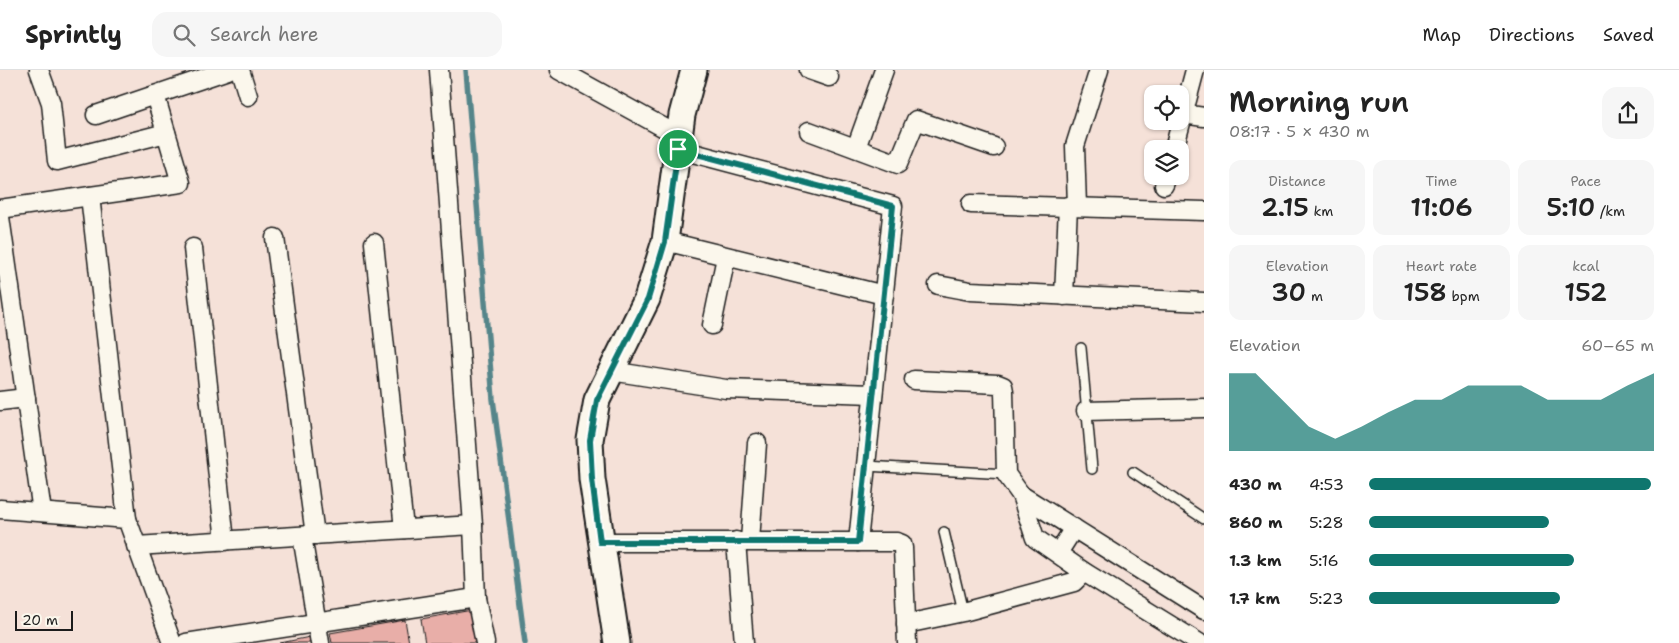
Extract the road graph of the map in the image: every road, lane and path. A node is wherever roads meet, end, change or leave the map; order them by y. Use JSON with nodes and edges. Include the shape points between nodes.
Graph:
{"nodes":[{"id":1,"x":39,"y":70,"type":"edge"},
{"id":2,"x":228,"y":70,"type":"edge"},
{"id":3,"x":240,"y":70,"type":"edge"},
{"id":4,"x":439,"y":70,"type":"edge"},
{"id":5,"x":559,"y":70,"type":"edge"},
{"id":6,"x":694,"y":70,"type":"edge"},
{"id":7,"x":809,"y":70,"type":"edge"},
{"id":8,"x":884,"y":70,"type":"edge"},
{"id":9,"x":1099,"y":70,"type":"edge"},
{"id":10,"x":1195,"y":70,"type":"edge"},
{"id":11,"x":829,"y":77,"type":"dead end"},
{"id":12,"x":1189,"y":92,"type":"edge"},
{"id":13,"x":155,"y":95,"type":"junction"},
{"id":14,"x":248,"y":96,"type":"dead end"},
{"id":15,"x":96,"y":115,"type":"dead end"},
{"id":16,"x":1189,"y":115,"type":"edge"},
{"id":17,"x":1204,"y":117,"type":"edge"},
{"id":18,"x":809,"y":131,"type":"dead end"},
{"id":19,"x":166,"y":133,"type":"junction"},
{"id":20,"x":679,"y":143,"type":"junction"},
{"id":21,"x":994,"y":147,"type":"dead end"},
{"id":22,"x":856,"y":148,"type":"junction"},
{"id":23,"x":90,"y":196,"type":"junction"},
{"id":24,"x":971,"y":204,"type":"dead end"},
{"id":25,"x":1073,"y":206,"type":"junction"},
{"id":26,"x":0,"y":209,"type":"edge"},
{"id":27,"x":1204,"y":211,"type":"edge"},
{"id":28,"x":0,"y":216,"type":"edge"},
{"id":29,"x":275,"y":238,"type":"dead end"},
{"id":30,"x":665,"y":242,"type":"junction"},
{"id":31,"x":374,"y":243,"type":"dead end"},
{"id":32,"x":193,"y":248,"type":"dead end"},
{"id":33,"x":726,"y":257,"type":"junction"},
{"id":34,"x":938,"y":285,"type":"dead end"},
{"id":35,"x":884,"y":295,"type":"junction"},
{"id":36,"x":1064,"y":296,"type":"junction"},
{"id":37,"x":1204,"y":302,"type":"edge"},
{"id":38,"x":7,"y":308,"type":"edge"},
{"id":39,"x":712,"y":325,"type":"dead end"},
{"id":40,"x":1081,"y":348,"type":"dead end"},
{"id":41,"x":611,"y":371,"type":"junction"},
{"id":42,"x":914,"y":380,"type":"dead end"},
{"id":43,"x":874,"y":394,"type":"junction"},
{"id":44,"x":26,"y":398,"type":"junction"},
{"id":45,"x":0,"y":401,"type":"edge"},
{"id":46,"x":1204,"y":408,"type":"edge"},
{"id":47,"x":1086,"y":411,"type":"junction"},
{"id":48,"x":757,"y":443,"type":"dead end"},
{"id":49,"x":866,"y":466,"type":"junction"},
{"id":50,"x":1092,"y":469,"type":"dead end"},
{"id":51,"x":1133,"y":472,"type":"dead end"},
{"id":52,"x":1006,"y":474,"type":"junction"},
{"id":53,"x":1021,"y":495,"type":"junction"},
{"id":54,"x":0,"y":509,"type":"edge"},
{"id":55,"x":42,"y":512,"type":"junction"},
{"id":56,"x":1204,"y":519,"type":"edge"},
{"id":57,"x":127,"y":520,"type":"junction"},
{"id":58,"x":473,"y":525,"type":"junction"},
{"id":59,"x":1074,"y":528,"type":"junction"},
{"id":60,"x":404,"y":530,"type":"junction"},
{"id":61,"x":944,"y":532,"type":"dead end"},
{"id":62,"x":309,"y":535,"type":"junction"},
{"id":63,"x":224,"y":541,"type":"junction"},
{"id":64,"x":743,"y":541,"type":"junction"},
{"id":65,"x":600,"y":542,"type":"junction"},
{"id":66,"x":858,"y":542,"type":"junction"},
{"id":67,"x":136,"y":546,"type":"junction"},
{"id":68,"x":1058,"y":553,"type":"junction"},
{"id":69,"x":1084,"y":572,"type":"junction"},
{"id":70,"x":476,"y":598,"type":"junction"},
{"id":71,"x":1204,"y":610,"type":"edge"},
{"id":72,"x":964,"y":612,"type":"junction"},
{"id":73,"x":316,"y":623,"type":"junction"},
{"id":74,"x":906,"y":624,"type":"junction"},
{"id":75,"x":222,"y":640,"type":"edge"},
{"id":76,"x":172,"y":643,"type":"edge"},
{"id":77,"x":186,"y":643,"type":"edge"},
{"id":78,"x":320,"y":643,"type":"edge"},
{"id":79,"x":484,"y":643,"type":"edge"},
{"id":80,"x":617,"y":643,"type":"edge"},
{"id":81,"x":744,"y":643,"type":"edge"},
{"id":82,"x":907,"y":643,"type":"edge"},
{"id":83,"x":1199,"y":643,"type":"edge"}],
"edges":[{"from":1,"to":19,"type":"street","via":[[50,103],[57,161]]},
{"from":2,"to":13,"type":"street"},
{"from":3,"to":14,"type":"street"},
{"from":4,"to":58,"type":"street"},
{"from":5,"to":20,"type":"street"},
{"from":6,"to":20,"type":"street","via":[[682,115]]},
{"from":7,"to":11,"type":"street"},
{"from":8,"to":22,"type":"street"},
{"from":9,"to":25,"type":"street","via":[[1075,146]]},
{"from":10,"to":12,"type":"street"},
{"from":13,"to":15,"type":"street"},
{"from":13,"to":19,"type":"street"},
{"from":16,"to":17,"type":"street"},
{"from":18,"to":22,"type":"street"},
{"from":19,"to":23,"type":"street","via":[[181,183]]},
{"from":20,"to":30,"type":"street"},
{"from":20,"to":35,"type":"street","via":[[893,206]]},
{"from":21,"to":22,"type":"street","via":[[916,120],[898,164]]},
{"from":23,"to":26,"type":"street"},
{"from":23,"to":57,"type":"street"},
{"from":24,"to":25,"type":"street"},
{"from":25,"to":27,"type":"street"},
{"from":25,"to":36,"type":"street"},
{"from":28,"to":38,"type":"street"},
{"from":29,"to":62,"type":"street"},
{"from":30,"to":33,"type":"street"},
{"from":30,"to":41,"type":"street","via":[[648,299]]},
{"from":31,"to":60,"type":"street"},
{"from":32,"to":63,"type":"street"},
{"from":33,"to":35,"type":"street"},
{"from":33,"to":39,"type":"street"},
{"from":34,"to":36,"type":"street","via":[[970,291]]},
{"from":35,"to":43,"type":"street"},
{"from":36,"to":37,"type":"street"},
{"from":38,"to":44,"type":"street"},
{"from":40,"to":47,"type":"lane"},
{"from":41,"to":43,"type":"street","via":[[726,389]]},
{"from":41,"to":65,"type":"street","via":[[597,400],[590,440]]},
{"from":42,"to":52,"type":"street","via":[[1003,386]]},
{"from":43,"to":49,"type":"street"},
{"from":44,"to":45,"type":"street"},
{"from":44,"to":55,"type":"street"},
{"from":46,"to":47,"type":"street"},
{"from":47,"to":50,"type":"lane"},
{"from":48,"to":64,"type":"street"},
{"from":49,"to":52,"type":"lane"},
{"from":49,"to":66,"type":"street"},
{"from":51,"to":56,"type":"lane"},
{"from":52,"to":53,"type":"street"},
{"from":53,"to":59,"type":"street"},
{"from":53,"to":68,"type":"street","via":[[1035,538]]},
{"from":54,"to":55,"type":"street"},
{"from":55,"to":57,"type":"street"},
{"from":57,"to":67,"type":"street"},
{"from":58,"to":60,"type":"street"},
{"from":58,"to":70,"type":"street"},
{"from":59,"to":68,"type":"street"},
{"from":59,"to":71,"type":"street"},
{"from":60,"to":62,"type":"street"},
{"from":61,"to":72,"type":"lane"},
{"from":62,"to":63,"type":"street"},
{"from":62,"to":73,"type":"street"},
{"from":63,"to":67,"type":"street"},
{"from":64,"to":65,"type":"street"},
{"from":64,"to":66,"type":"street"},
{"from":64,"to":81,"type":"street"},
{"from":65,"to":80,"type":"street"},
{"from":66,"to":74,"type":"street","via":[[902,544]]},
{"from":67,"to":76,"type":"street"},
{"from":68,"to":69,"type":"street"},
{"from":69,"to":72,"type":"street","via":[[1074,582]]},
{"from":69,"to":83,"type":"street"},
{"from":70,"to":73,"type":"street"},
{"from":70,"to":79,"type":"street"},
{"from":72,"to":74,"type":"street"},
{"from":73,"to":75,"type":"street"},
{"from":73,"to":78,"type":"street"},
{"from":74,"to":82,"type":"street"},
{"from":75,"to":77,"type":"street"}]}
